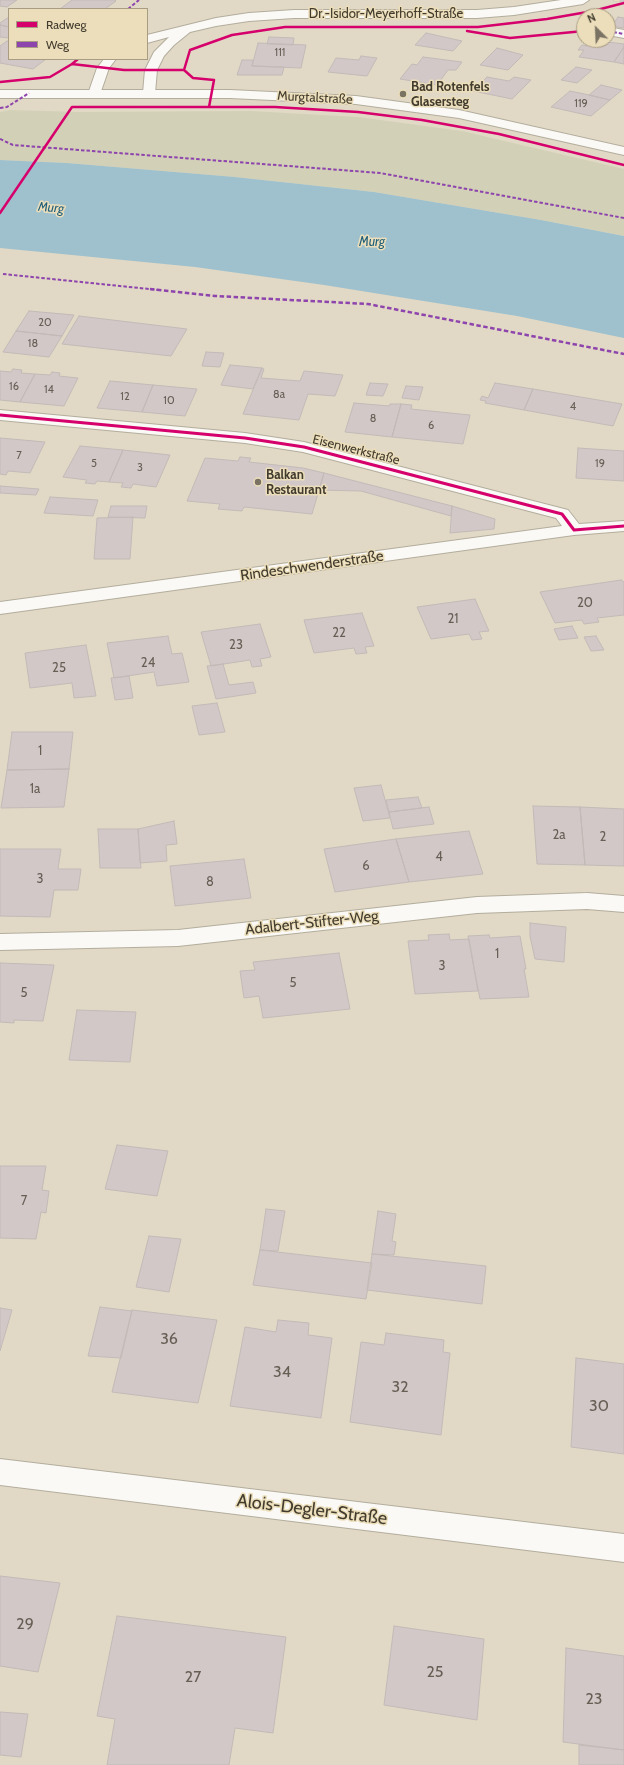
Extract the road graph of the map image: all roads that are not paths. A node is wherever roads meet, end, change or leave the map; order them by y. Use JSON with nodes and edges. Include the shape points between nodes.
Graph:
{"nodes":[{"id":1,"x":583,"y":0,"type":"edge"},
{"id":2,"x":190,"y":28,"type":"junction"},
{"id":3,"x":148,"y":39,"type":"edge"},
{"id":4,"x":109,"y":60,"type":"edge"},
{"id":5,"x":148,"y":93,"type":"junction"},
{"id":6,"x":0,"y":94,"type":"edge"},
{"id":7,"x":94,"y":94,"type":"junction"},
{"id":8,"x":624,"y":151,"type":"edge"},
{"id":9,"x":0,"y":415,"type":"edge"},
{"id":10,"x":624,"y":526,"type":"edge"},
{"id":11,"x":574,"y":530,"type":"junction"},
{"id":12,"x":0,"y":608,"type":"edge"},
{"id":13,"x":624,"y":904,"type":"edge"},
{"id":14,"x":0,"y":942,"type":"edge"},
{"id":15,"x":0,"y":1472,"type":"edge"},
{"id":16,"x":624,"y":1548,"type":"edge"}],
"edges":[{"from":1,"to":2,"type":"street","name":"Dr.-Isidor-Meyerhoff-Straße","via":[[477,14],[249,17]]},
{"from":2,"to":3,"type":"street","name":"Dr.-Isidor-Meyerhoff-Straße"},
{"from":2,"to":5,"type":"street","name":"Dr.-Isidor-Meyerhoff-Straße","via":[[170,42],[158,55],[151,70]]},
{"from":4,"to":7,"type":"street","via":[[103,68]]},
{"from":5,"to":7,"type":"street","name":"Murgtalstraße"},
{"from":5,"to":8,"type":"street","name":"Murgtalstraße","via":[[300,96],[400,105],[506,124]]},
{"from":6,"to":7,"type":"street","name":"Murgtalstraße"},
{"from":9,"to":11,"type":"street","name":"Eisenwerkstraße","via":[[245,438],[304,447],[562,514]]},
{"from":10,"to":11,"type":"street","name":"Rindeschwenderstraße"},
{"from":11,"to":12,"type":"street","name":"Rindeschwenderstraße"},
{"from":13,"to":14,"type":"street","name":"Adalbert-Stifter-Weg","via":[[587,901],[477,905],[178,938]]},
{"from":15,"to":16,"type":"street","name":"Alois-Degler-Straße"}]}
